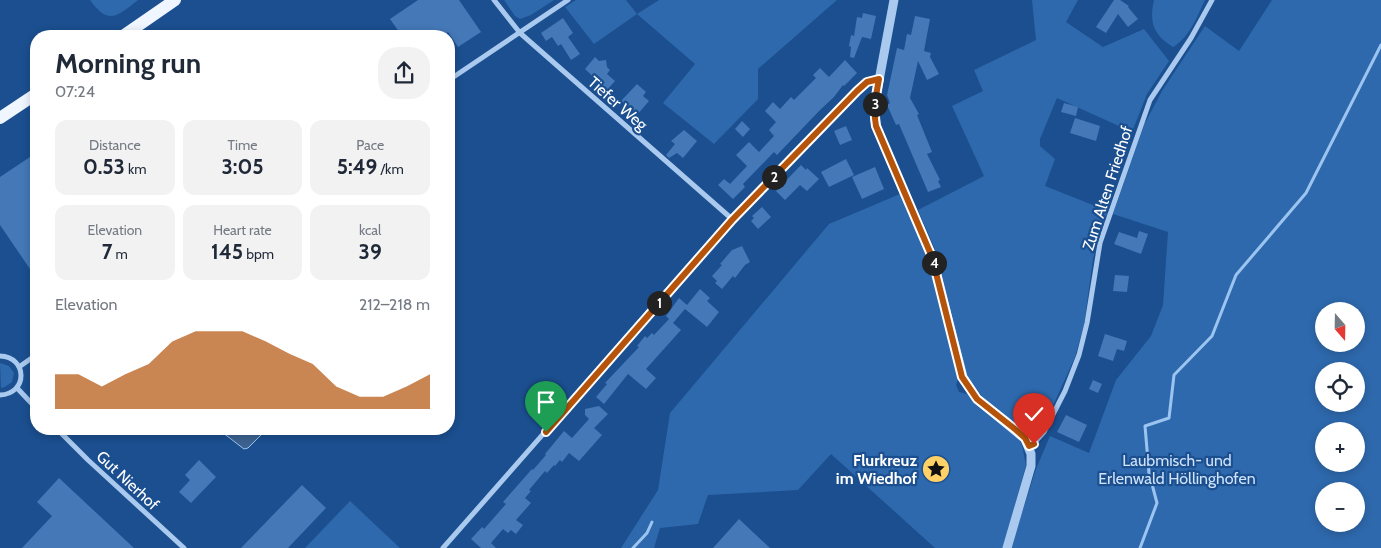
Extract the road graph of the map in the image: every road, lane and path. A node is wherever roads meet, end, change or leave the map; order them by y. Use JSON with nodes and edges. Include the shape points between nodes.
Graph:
{"nodes":[{"id":1,"x":175,"y":0,"type":"edge"},
{"id":2,"x":494,"y":0,"type":"edge"},
{"id":3,"x":568,"y":0,"type":"edge"},
{"id":4,"x":894,"y":0,"type":"edge"},
{"id":5,"x":1212,"y":0,"type":"edge"},
{"id":6,"x":132,"y":30,"type":"edge"},
{"id":7,"x":520,"y":33,"type":"junction"},
{"id":8,"x":455,"y":76,"type":"edge"},
{"id":9,"x":879,"y":79,"type":"junction"},
{"id":10,"x":30,"y":98,"type":"edge"},
{"id":11,"x":0,"y":118,"type":"edge"},
{"id":12,"x":732,"y":220,"type":"junction"},
{"id":13,"x":0,"y":356,"type":"edge"},
{"id":14,"x":30,"y":359,"type":"edge"},
{"id":15,"x":19,"y":367,"type":"junction"},
{"id":16,"x":16,"y":388,"type":"junction"},
{"id":17,"x":0,"y":395,"type":"edge"},
{"id":18,"x":30,"y":402,"type":"edge"},
{"id":19,"x":63,"y":435,"type":"edge"},
{"id":20,"x":1029,"y":446,"type":"junction"},
{"id":21,"x":184,"y":548,"type":"edge"},
{"id":22,"x":442,"y":548,"type":"edge"},
{"id":23,"x":1007,"y":548,"type":"edge"}],
"edges":[{"from":1,"to":6,"type":"main road"},
{"from":2,"to":7,"type":"street","name":"Tiefer Weg"},
{"from":3,"to":7,"type":"street"},
{"from":4,"to":9,"type":"street"},
{"from":5,"to":20,"type":"street","name":"Zum Alten Friedhof","via":[[1150,100],[1100,243],[1088,323],[1079,355],[1044,432]]},
{"from":7,"to":8,"type":"street"},
{"from":7,"to":12,"type":"street","name":"Tiefer Weg"},
{"from":9,"to":12,"type":"street","via":[[867,82],[857,91]]},
{"from":9,"to":20,"type":"street","via":[[874,116],[876,126],[932,257],[962,377],[977,399],[1025,438]]},
{"from":10,"to":11,"type":"main road"},
{"from":12,"to":22,"type":"street"},
{"from":13,"to":15,"type":"street","via":[[12,359]]},
{"from":14,"to":15,"type":"street"},
{"from":15,"to":16,"type":"street","via":[[21,378]]},
{"from":16,"to":17,"type":"street"},
{"from":16,"to":18,"type":"street"},
{"from":19,"to":21,"type":"street","name":"Gut Nierhof"},
{"from":20,"to":23,"type":"street","via":[[1031,466]]}]}
